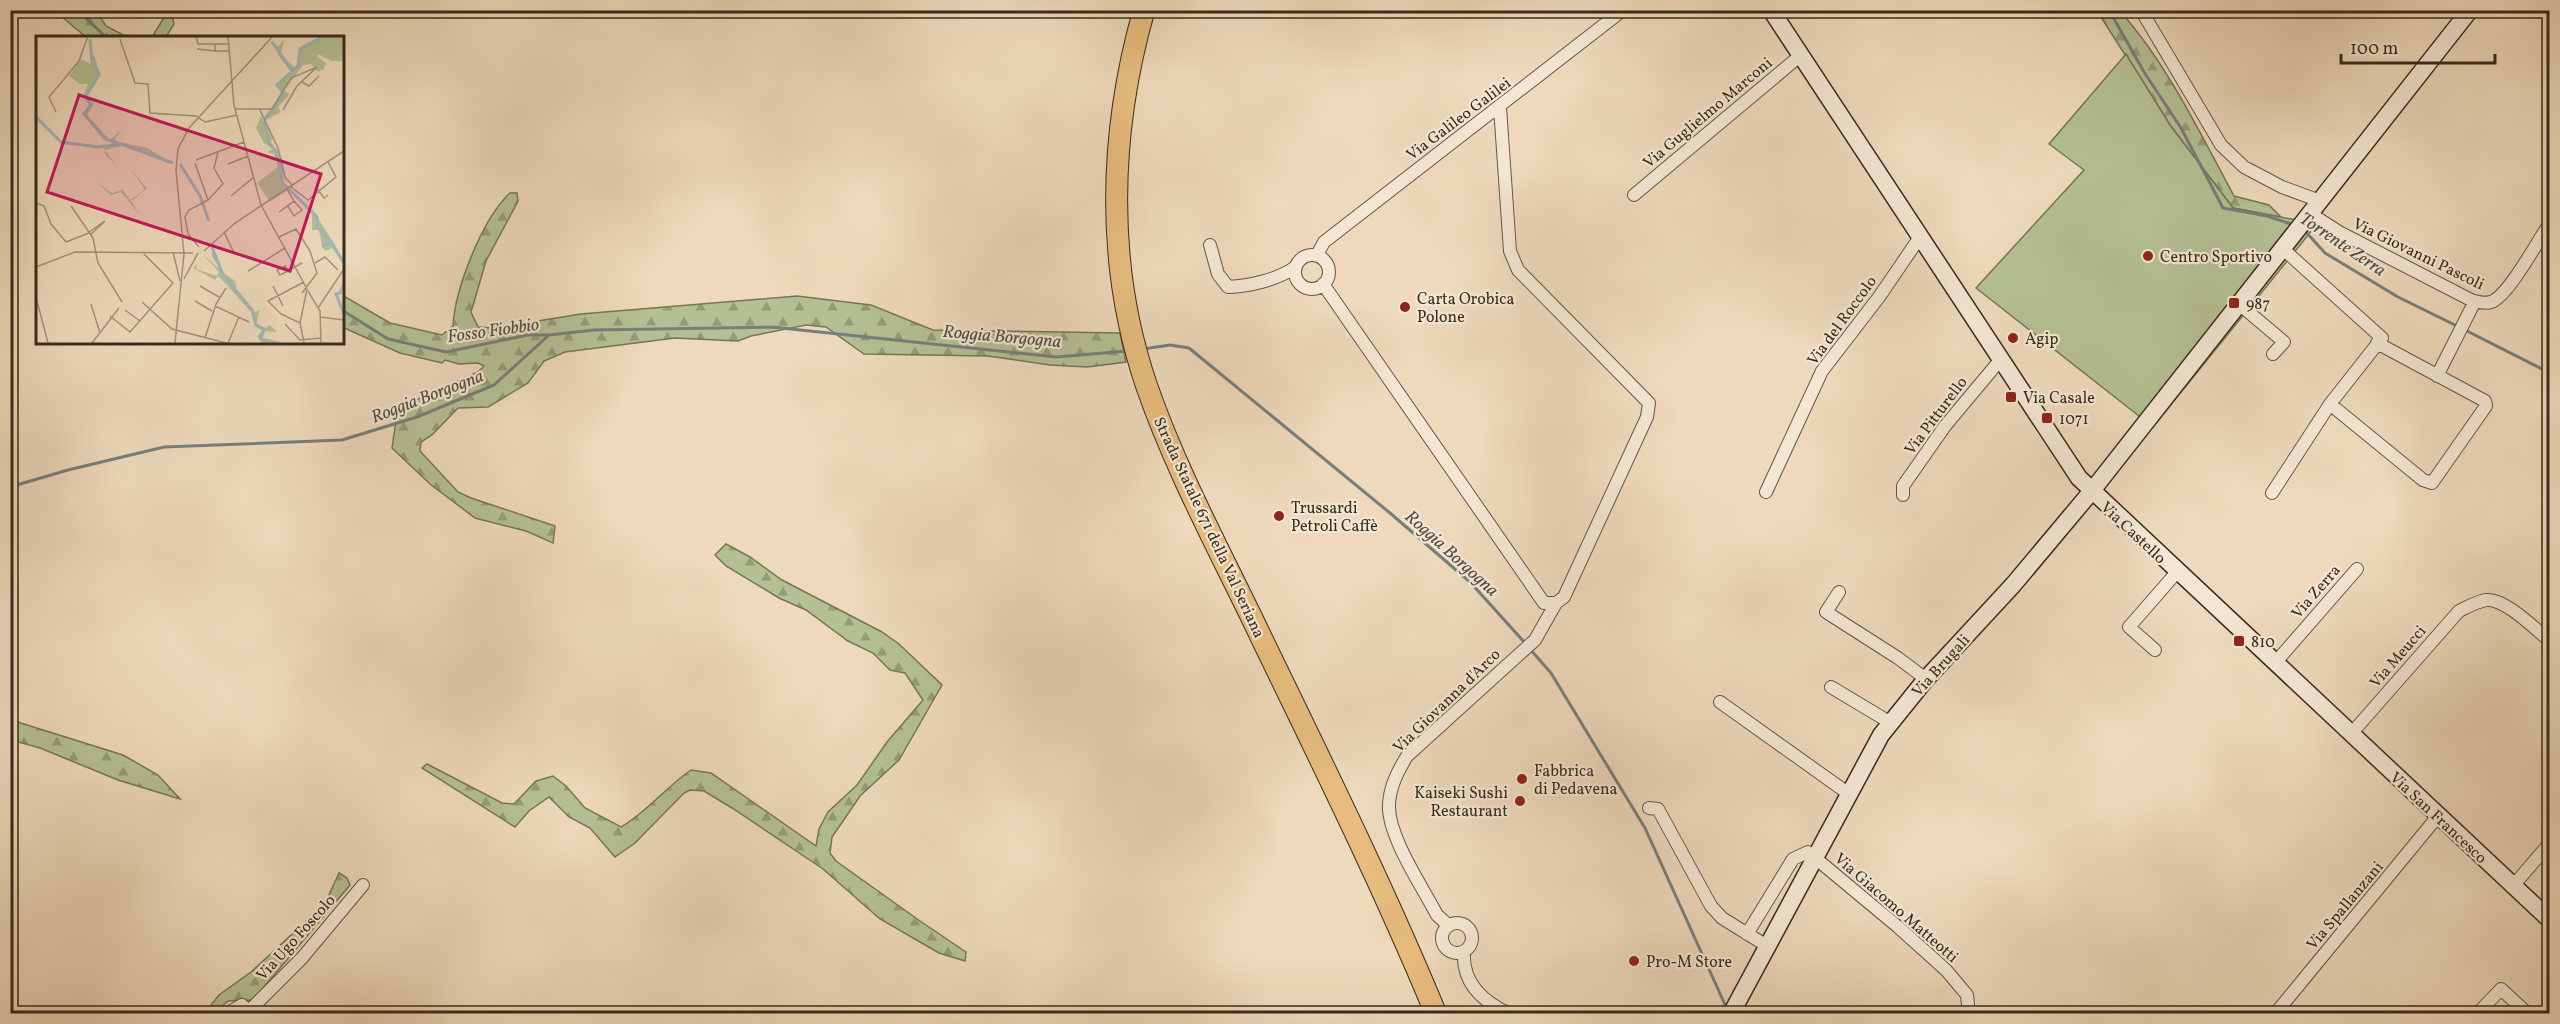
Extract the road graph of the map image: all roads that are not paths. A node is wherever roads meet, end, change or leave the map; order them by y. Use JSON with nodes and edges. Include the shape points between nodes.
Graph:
{"nodes":[{"id":1,"x":1144,"y":10,"type":"edge"},
{"id":2,"x":1623,"y":10,"type":"edge"},
{"id":3,"x":1771,"y":10,"type":"edge"},
{"id":4,"x":2141,"y":10,"type":"edge"},
{"id":5,"x":2470,"y":10,"type":"edge"},
{"id":6,"x":1801,"y":55,"type":"junction"},
{"id":7,"x":1500,"y":107,"type":"junction"},
{"id":8,"x":1634,"y":195,"type":"dead end"},
{"id":9,"x":2313,"y":211,"type":"junction"},
{"id":10,"x":2550,"y":223,"type":"edge"},
{"id":11,"x":1920,"y":237,"type":"junction"},
{"id":12,"x":1210,"y":245,"type":"dead end"},
{"id":13,"x":2283,"y":249,"type":"junction"},
{"id":14,"x":1317,"y":255,"type":"junction"},
{"id":15,"x":1294,"y":268,"type":"junction"},
{"id":16,"x":1323,"y":284,"type":"junction"},
{"id":17,"x":2475,"y":301,"type":"junction"},
{"id":18,"x":2240,"y":304,"type":"junction"},
{"id":19,"x":2378,"y":343,"type":"junction"},
{"id":20,"x":2273,"y":354,"type":"dead end"},
{"id":21,"x":2001,"y":359,"type":"junction"},
{"id":22,"x":2438,"y":376,"type":"junction"},
{"id":23,"x":2330,"y":404,"type":"junction"},
{"id":24,"x":1766,"y":492,"type":"dead end"},
{"id":25,"x":2091,"y":492,"type":"junction"},
{"id":26,"x":2272,"y":493,"type":"dead end"},
{"id":27,"x":1903,"y":495,"type":"dead end"},
{"id":28,"x":2357,"y":568,"type":"dead end"},
{"id":29,"x":2177,"y":572,"type":"junction"},
{"id":30,"x":1839,"y":592,"type":"dead end"},
{"id":31,"x":1556,"y":603,"type":"junction"},
{"id":32,"x":2550,"y":641,"type":"edge"},
{"id":33,"x":2155,"y":650,"type":"dead end"},
{"id":34,"x":2275,"y":663,"type":"junction"},
{"id":35,"x":1926,"y":679,"type":"junction"},
{"id":36,"x":1831,"y":687,"type":"dead end"},
{"id":37,"x":1720,"y":702,"type":"dead end"},
{"id":38,"x":2330,"y":713,"type":"joint"},
{"id":39,"x":1891,"y":723,"type":"junction"},
{"id":40,"x":2351,"y":734,"type":"junction"},
{"id":41,"x":1849,"y":794,"type":"junction"},
{"id":42,"x":1649,"y":808,"type":"dead end"},
{"id":43,"x":2438,"y":816,"type":"junction"},
{"id":44,"x":2550,"y":843,"type":"edge"},
{"id":45,"x":1815,"y":858,"type":"junction"},
{"id":46,"x":363,"y":885,"type":"dead end"},
{"id":47,"x":2513,"y":886,"type":"junction"},
{"id":48,"x":2550,"y":920,"type":"edge"},
{"id":49,"x":1448,"y":925,"type":"junction"},
{"id":50,"x":1747,"y":934,"type":"junction"},
{"id":51,"x":1767,"y":946,"type":"junction"},
{"id":52,"x":1464,"y":952,"type":"junction"},
{"id":53,"x":1734,"y":1007,"type":"edge"},
{"id":54,"x":251,"y":1012,"type":"edge"},
{"id":55,"x":226,"y":1014,"type":"edge"},
{"id":56,"x":1436,"y":1014,"type":"edge"},
{"id":57,"x":1510,"y":1014,"type":"edge"},
{"id":58,"x":1969,"y":1014,"type":"edge"},
{"id":59,"x":2275,"y":1014,"type":"edge"},
{"id":60,"x":2477,"y":1014,"type":"edge"},
{"id":61,"x":2528,"y":1014,"type":"edge"}],
"edges":[{"from":1,"to":56,"type":"highway","name":"Strada Statale 671 della Val Seriana","via":[[1127,76],[1117,163],[1119,246],[1131,332],[1146,386]]},
{"from":2,"to":7,"type":"street","name":"Via Galileo Galilei"},
{"from":3,"to":6,"type":"street"},
{"from":4,"to":9,"type":"street","name":"Via Giovanni Pascoli","via":[[2221,145],[2244,167],[2282,187]]},
{"from":5,"to":9,"type":"street","name":"Via Brugali"},
{"from":6,"to":8,"type":"street","name":"Via Guglielmo Marconi"},
{"from":6,"to":11,"type":"street"},
{"from":7,"to":14,"type":"street","name":"Via Galileo Galilei","via":[[1324,242]]},
{"from":7,"to":31,"type":"street","name":"Via Giovanna d'Arco","via":[[1510,251],[1518,270],[1649,403],[1647,417],[1585,554],[1564,597]]},
{"from":9,"to":13,"type":"street","name":"Via Brugali"},
{"from":9,"to":17,"type":"street","name":"Via Giovanni Pascoli","via":[[2339,232]]},
{"from":10,"to":17,"type":"street","name":"Via Giovanni Pascoli","via":[[2496,300],[2487,304]]},
{"from":11,"to":21,"type":"street"},
{"from":11,"to":24,"type":"street","name":"Via del Roccolo","via":[[1822,371]]},
{"from":12,"to":15,"type":"street","via":[[1218,274],[1228,287],[1246,286]]},
{"from":13,"to":18,"type":"street","name":"Via Brugali"},
{"from":13,"to":19,"type":"street","via":[[2382,338]]},
{"from":14,"to":15,"type":"street","via":[[1303,256]]},
{"from":14,"to":16,"type":"street","via":[[1329,268]]},
{"from":15,"to":16,"type":"street","via":[[1302,287],[1311,289]]},
{"from":16,"to":31,"type":"street","via":[[1544,603]]},
{"from":17,"to":22,"type":"street"},
{"from":18,"to":20,"type":"street","via":[[2284,342]]},
{"from":18,"to":25,"type":"street","name":"Via Brugali"},
{"from":19,"to":22,"type":"street"},
{"from":19,"to":23,"type":"street"},
{"from":21,"to":25,"type":"street"},
{"from":21,"to":27,"type":"street","name":"Via Pitturello","via":[[1945,426],[1903,486]]},
{"from":22,"to":23,"type":"street","via":[[2485,401],[2486,406],[2432,483],[2423,480]]},
{"from":23,"to":26,"type":"street"},
{"from":25,"to":29,"type":"street","name":"Via Castello"},
{"from":25,"to":35,"type":"street","name":"Via Brugali","via":[[2013,585]]},
{"from":28,"to":34,"type":"street","name":"Via Zerra"},
{"from":29,"to":33,"type":"street","name":"Via Castello","via":[[2129,627]]},
{"from":29,"to":34,"type":"street","name":"Via Castello"},
{"from":30,"to":35,"type":"street","via":[[1826,612]]},
{"from":31,"to":49,"type":"street","name":"Via Giovanna d'Arco","via":[[1535,640],[1407,756],[1395,777],[1389,804],[1392,830],[1437,915]]},
{"from":32,"to":40,"type":"street","name":"Via Meucci","via":[[2512,609],[2488,600],[2471,605],[2459,611]]},
{"from":34,"to":38,"type":"street","name":"Via Castello"},
{"from":35,"to":39,"type":"street","name":"Via Brugali"},
{"from":36,"to":39,"type":"street"},
{"from":37,"to":41,"type":"street"},
{"from":38,"to":40,"type":"street","name":"Via San Francesco"},
{"from":39,"to":41,"type":"street","name":"Via Brugali"},
{"from":40,"to":43,"type":"street","name":"Via San Francesco"},
{"from":41,"to":45,"type":"street","name":"Via Brugali"},
{"from":42,"to":50,"type":"street","via":[[1658,809],[1712,906],[1722,918]]},
{"from":43,"to":47,"type":"street","name":"Via San Francesco"},
{"from":43,"to":59,"type":"street","name":"Via Spallanzani"},
{"from":44,"to":47,"type":"street"},
{"from":45,"to":50,"type":"street","via":[[1808,852],[1793,859]]},
{"from":45,"to":51,"type":"street","name":"Via Brugali"},
{"from":45,"to":58,"type":"street","name":"Via Giacomo Matteotti","via":[[1946,970],[1967,995]]},
{"from":46,"to":54,"type":"street","name":"Via Ugo Foscolo"},
{"from":47,"to":48,"type":"street","name":"Via San Francesco"},
{"from":49,"to":52,"type":"street","via":[[1442,939],[1446,948],[1454,953]]},
{"from":49,"to":52,"type":"street","via":[[1458,922],[1471,930],[1473,940]]},
{"from":50,"to":51,"type":"street"},
{"from":51,"to":53,"type":"street","name":"Via Brugali"},
{"from":52,"to":57,"type":"street","via":[[1465,969],[1472,985],[1486,1000]]},
{"from":54,"to":55,"type":"street","via":[[242,1005]]},
{"from":60,"to":61,"type":"street","via":[[2501,988]]}]}
